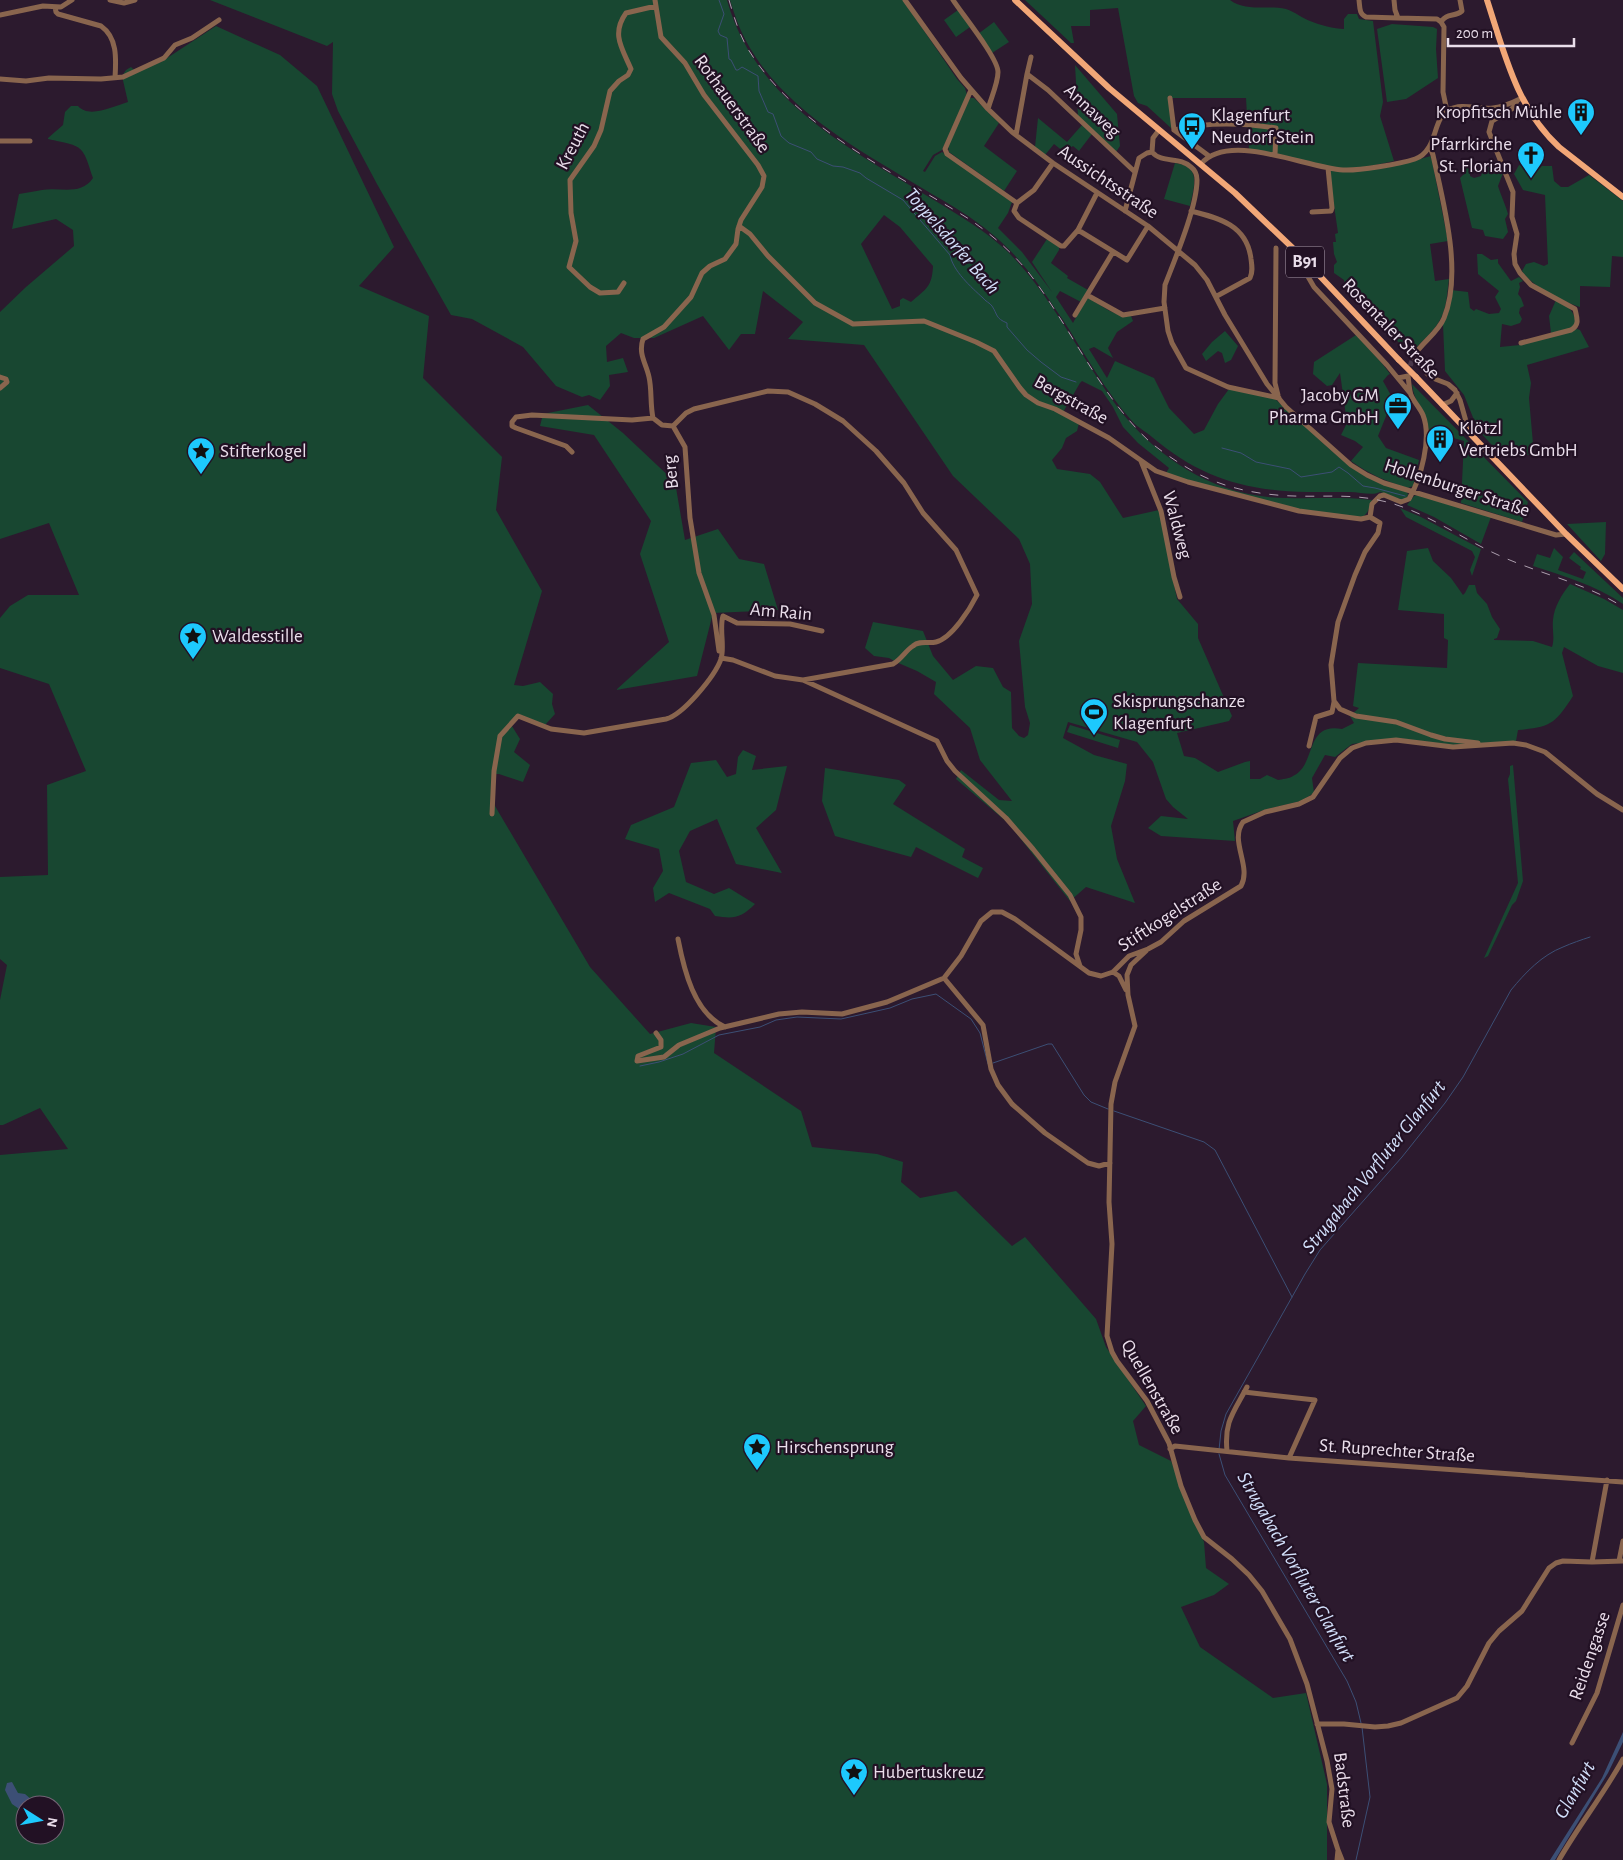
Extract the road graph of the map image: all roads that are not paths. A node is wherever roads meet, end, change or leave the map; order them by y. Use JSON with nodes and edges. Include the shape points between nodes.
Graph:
{"nodes":[{"id":1,"x":72,"y":0,"type":"edge"},
{"id":2,"x":110,"y":0,"type":"edge"},
{"id":3,"x":134,"y":0,"type":"edge"},
{"id":4,"x":655,"y":0,"type":"edge"},
{"id":5,"x":905,"y":0,"type":"edge"},
{"id":6,"x":953,"y":0,"type":"edge"},
{"id":7,"x":1015,"y":0,"type":"edge"},
{"id":8,"x":1359,"y":0,"type":"edge"},
{"id":9,"x":1394,"y":0,"type":"edge"},
{"id":10,"x":1460,"y":0,"type":"edge"},
{"id":11,"x":1487,"y":0,"type":"edge"},
{"id":12,"x":656,"y":6,"type":"junction"},
{"id":13,"x":55,"y":7,"type":"junction"},
{"id":14,"x":0,"y":15,"type":"edge"},
{"id":15,"x":1398,"y":18,"type":"junction"},
{"id":16,"x":219,"y":20,"type":"dead end"},
{"id":17,"x":1441,"y":22,"type":"junction"},
{"id":18,"x":1031,"y":57,"type":"dead end"},
{"id":19,"x":1027,"y":74,"type":"junction"},
{"id":20,"x":115,"y":78,"type":"junction"},
{"id":21,"x":0,"y":79,"type":"edge"},
{"id":22,"x":971,"y":90,"type":"junction"},
{"id":23,"x":1170,"y":98,"type":"dead end"},
{"id":24,"x":1520,"y":100,"type":"junction"},
{"id":25,"x":988,"y":109,"type":"junction"},
{"id":26,"x":1447,"y":111,"type":"junction"},
{"id":27,"x":1159,"y":130,"type":"junction"},
{"id":28,"x":1174,"y":130,"type":"junction"},
{"id":29,"x":1016,"y":135,"type":"junction"},
{"id":30,"x":0,"y":141,"type":"edge"},
{"id":31,"x":30,"y":142,"type":"dead end"},
{"id":32,"x":1430,"y":147,"type":"junction"},
{"id":33,"x":1152,"y":152,"type":"junction"},
{"id":34,"x":1275,"y":155,"type":"junction"},
{"id":35,"x":1209,"y":156,"type":"junction"},
{"id":36,"x":1053,"y":163,"type":"junction"},
{"id":37,"x":1201,"y":164,"type":"junction"},
{"id":38,"x":1328,"y":168,"type":"junction"},
{"id":39,"x":1135,"y":172,"type":"junction"},
{"id":40,"x":1097,"y":193,"type":"junction"},
{"id":41,"x":1623,"y":197,"type":"edge"},
{"id":42,"x":1017,"y":203,"type":"junction"},
{"id":43,"x":1125,"y":211,"type":"junction"},
{"id":44,"x":1191,"y":211,"type":"junction"},
{"id":45,"x":1312,"y":212,"type":"dead end"},
{"id":46,"x":739,"y":226,"type":"junction"},
{"id":47,"x":1148,"y":226,"type":"junction"},
{"id":48,"x":1078,"y":230,"type":"junction"},
{"id":49,"x":1276,"y":248,"type":"dead end"},
{"id":50,"x":1178,"y":250,"type":"junction"},
{"id":51,"x":1113,"y":252,"type":"junction"},
{"id":52,"x":1303,"y":268,"type":"dead end"},
{"id":53,"x":624,"y":283,"type":"dead end"},
{"id":54,"x":1087,"y":295,"type":"junction"},
{"id":55,"x":1217,"y":296,"type":"junction"},
{"id":56,"x":1165,"y":308,"type":"junction"},
{"id":57,"x":1075,"y":315,"type":"dead end"},
{"id":58,"x":1521,"y":344,"type":"dead end"},
{"id":59,"x":0,"y":377,"type":"edge"},
{"id":60,"x":1398,"y":378,"type":"junction"},
{"id":61,"x":0,"y":388,"type":"edge"},
{"id":62,"x":1457,"y":393,"type":"junction"},
{"id":63,"x":1410,"y":394,"type":"junction"},
{"id":64,"x":1279,"y":398,"type":"junction"},
{"id":65,"x":1442,"y":405,"type":"junction"},
{"id":66,"x":654,"y":418,"type":"junction"},
{"id":67,"x":672,"y":426,"type":"junction"},
{"id":68,"x":1469,"y":432,"type":"junction"},
{"id":69,"x":572,"y":452,"type":"dead end"},
{"id":70,"x":1141,"y":461,"type":"junction"},
{"id":71,"x":1413,"y":491,"type":"junction"},
{"id":72,"x":1370,"y":517,"type":"junction"},
{"id":73,"x":1566,"y":534,"type":"junction"},
{"id":74,"x":1623,"y":588,"type":"edge"},
{"id":75,"x":1180,"y":597,"type":"dead end"},
{"id":76,"x":822,"y":631,"type":"dead end"},
{"id":77,"x":721,"y":658,"type":"junction"},
{"id":78,"x":803,"y":680,"type":"junction"},
{"id":79,"x":1334,"y":701,"type":"junction"},
{"id":80,"x":1340,"y":709,"type":"junction"},
{"id":81,"x":1332,"y":712,"type":"junction"},
{"id":82,"x":1486,"y":744,"type":"junction"},
{"id":83,"x":1309,"y":746,"type":"dead end"},
{"id":84,"x":1623,"y":810,"type":"edge"},
{"id":85,"x":492,"y":814,"type":"dead end"},
{"id":86,"x":678,"y":940,"type":"dead end"},
{"id":87,"x":1148,"y":949,"type":"junction"},
{"id":88,"x":1081,"y":967,"type":"junction"},
{"id":89,"x":950,"y":971,"type":"junction"},
{"id":90,"x":1113,"y":972,"type":"junction"},
{"id":91,"x":944,"y":978,"type":"junction"},
{"id":92,"x":950,"y":983,"type":"junction"},
{"id":93,"x":1128,"y":995,"type":"junction"},
{"id":94,"x":726,"y":1027,"type":"junction"},
{"id":95,"x":656,"y":1032,"type":"dead end"},
{"id":96,"x":1110,"y":1163,"type":"junction"},
{"id":97,"x":1170,"y":1449,"type":"junction"},
{"id":98,"x":1225,"y":1451,"type":"junction"},
{"id":99,"x":1289,"y":1458,"type":"junction"},
{"id":100,"x":1607,"y":1480,"type":"junction"},
{"id":101,"x":1623,"y":1482,"type":"edge"},
{"id":102,"x":1623,"y":1541,"type":"edge"},
{"id":103,"x":1621,"y":1561,"type":"edge"},
{"id":104,"x":1592,"y":1562,"type":"junction"},
{"id":105,"x":1623,"y":1605,"type":"edge"},
{"id":106,"x":1317,"y":1724,"type":"junction"},
{"id":107,"x":1572,"y":1743,"type":"dead end"},
{"id":108,"x":1623,"y":1759,"type":"edge"},
{"id":109,"x":1338,"y":1850,"type":"junction"},
{"id":110,"x":1337,"y":1860,"type":"edge"},
{"id":111,"x":1342,"y":1860,"type":"edge"},
{"id":112,"x":1559,"y":1860,"type":"edge"}],
"edges":[{"from":1,"to":13,"type":"street","via":[[65,6]]},
{"from":2,"to":3,"type":"street","via":[[124,3]]},
{"from":4,"to":12,"type":"street","name":"Rothauerstraße"},
{"from":5,"to":22,"type":"street","name":"Aussichtsstraße"},
{"from":6,"to":25,"type":"street","via":[[998,67]]},
{"from":7,"to":27,"type":"main road","name":"Rosentaler Straße","number":"B91"},
{"from":8,"to":15,"type":"street","via":[[1363,16]]},
{"from":9,"to":15,"type":"street"},
{"from":10,"to":17,"type":"street","via":[[1462,11],[1446,16]]},
{"from":11,"to":24,"type":"main road"},
{"from":12,"to":46,"type":"street","name":"Rothauerstraße","via":[[661,37],[685,63],[704,95],[764,176],[762,187]]},
{"from":12,"to":53,"type":"street","name":"Kreuth","via":[[626,13],[623,18],[618,38],[631,68],[628,75],[610,91],[594,146],[570,180],[576,241],[569,267],[600,293],[618,292]]},
{"from":13,"to":14,"type":"street"},
{"from":13,"to":20,"type":"street","via":[[58,14],[106,30],[116,52]]},
{"from":15,"to":17,"type":"street"},
{"from":16,"to":20,"type":"street","via":[[192,38],[175,44],[164,58],[132,74]]},
{"from":17,"to":26,"type":"street","via":[[1444,27]]},
{"from":18,"to":19,"type":"street"},
{"from":19,"to":29,"type":"street"},
{"from":19,"to":39,"type":"street","name":"Annaweg"},
{"from":20,"to":21,"type":"street","via":[[49,78],[26,82]]},
{"from":22,"to":25,"type":"street","name":"Aussichtsstraße"},
{"from":22,"to":42,"type":"street","via":[[945,150]]},
{"from":23,"to":28,"type":"street"},
{"from":24,"to":26,"type":"street","via":[[1495,108],[1466,106]]},
{"from":24,"to":41,"type":"main road","via":[[1550,138]]},
{"from":24,"to":58,"type":"street","via":[[1492,121],[1489,132],[1512,186],[1512,217],[1517,234],[1515,264],[1531,285],[1575,309],[1578,322],[1571,330]]},
{"from":25,"to":29,"type":"street","name":"Aussichtsstraße"},
{"from":26,"to":32,"type":"street"},
{"from":27,"to":33,"type":"street"},
{"from":27,"to":37,"type":"main road","name":"Rosentaler Straße","number":"B91"},
{"from":28,"to":34,"type":"street","via":[[1247,124],[1276,128]]},
{"from":28,"to":35,"type":"street"},
{"from":29,"to":36,"type":"street","name":"Aussichtsstraße"},
{"from":30,"to":31,"type":"street"},
{"from":32,"to":38,"type":"street","via":[[1411,160],[1353,170]]},
{"from":32,"to":62,"type":"street","via":[[1448,225],[1452,275],[1444,318],[1413,356],[1430,376],[1448,384]]},
{"from":33,"to":39,"type":"street","via":[[1142,156]]},
{"from":33,"to":44,"type":"street","via":[[1159,158],[1181,162],[1193,169],[1197,181]]},
{"from":34,"to":35,"type":"street","via":[[1236,150]]},
{"from":34,"to":38,"type":"street"},
{"from":35,"to":37,"type":"street"},
{"from":36,"to":40,"type":"street","name":"Aussichtsstraße"},
{"from":36,"to":42,"type":"street","via":[[1034,190]]},
{"from":37,"to":65,"type":"main road","name":"Rosentaler Straße","number":"B91","bridge":true,"via":[[1275,231]]},
{"from":38,"to":45,"type":"street","via":[[1331,211]]},
{"from":39,"to":43,"type":"street"},
{"from":40,"to":43,"type":"street","name":"Aussichtsstraße"},
{"from":40,"to":48,"type":"street"},
{"from":42,"to":48,"type":"street","via":[[1015,214],[1061,246],[1069,242]]},
{"from":43,"to":47,"type":"street","name":"Aussichtsstraße"},
{"from":44,"to":50,"type":"street"},
{"from":44,"to":55,"type":"street","via":[[1220,218],[1234,226],[1245,238],[1249,249],[1253,270],[1250,278]]},
{"from":46,"to":66,"type":"street","via":[[736,244],[725,259],[702,273],[691,296],[664,327],[643,339],[641,358],[649,378]]},
{"from":46,"to":70,"type":"street","name":"Bergstraße","via":[[815,303],[853,324],[924,321],[976,342],[994,351],[1020,388],[1032,399],[1094,430]]},
{"from":47,"to":50,"type":"street","name":"Aussichtsstraße"},
{"from":47,"to":51,"type":"street","via":[[1127,260]]},
{"from":48,"to":51,"type":"street"},
{"from":49,"to":64,"type":"street","via":[[1275,383]]},
{"from":50,"to":55,"type":"street","name":"Aussichtsstraße","via":[[1201,271]]},
{"from":50,"to":56,"type":"street","via":[[1165,285]]},
{"from":51,"to":54,"type":"street"},
{"from":52,"to":60,"type":"street","via":[[1314,287]]},
{"from":54,"to":56,"type":"street","via":[[1123,315]]},
{"from":54,"to":57,"type":"street"},
{"from":55,"to":64,"type":"street","name":"Aussichtsstraße","via":[[1243,346]]},
{"from":56,"to":64,"type":"street","via":[[1172,343],[1190,371],[1228,387]]},
{"from":59,"to":61,"type":"street","via":[[7,382]]},
{"from":60,"to":63,"type":"street"},
{"from":60,"to":63,"type":"street","via":[[1408,376]]},
{"from":62,"to":65,"type":"street"},
{"from":62,"to":68,"type":"street"},
{"from":63,"to":71,"type":"street","via":[[1423,414],[1427,438]]},
{"from":64,"to":71,"type":"street","name":"Hollenburger Straße","via":[[1351,465],[1384,483]]},
{"from":65,"to":68,"type":"main road","name":"Rosentaler Straße","number":"B91"},
{"from":66,"to":67,"type":"street","via":[[662,425]]},
{"from":66,"to":69,"type":"street","via":[[632,420],[532,415],[516,417],[512,422],[512,426],[522,431],[566,446]]},
{"from":67,"to":77,"type":"street","name":"Berg","via":[[685,447],[696,555],[714,615]]},
{"from":67,"to":78,"type":"street","via":[[694,409],[768,391],[788,392],[843,421],[876,451],[956,550],[977,595],[966,615],[945,637],[936,642],[918,643],[893,664]]},
{"from":68,"to":73,"type":"main road","name":"Rosentaler Straße","number":"B91"},
{"from":70,"to":72,"type":"street","name":"Bergstraße","via":[[1188,482],[1281,506],[1330,516]]},
{"from":70,"to":75,"type":"street","name":"Waldweg","via":[[1158,502]]},
{"from":71,"to":72,"type":"street","via":[[1404,502],[1384,496],[1376,498]]},
{"from":71,"to":73,"type":"street","name":"Hollenburger Straße","via":[[1556,535]]},
{"from":72,"to":79,"type":"street","via":[[1380,523],[1380,529],[1365,552],[1338,622],[1330,664]]},
{"from":73,"to":74,"type":"main road","name":"Rosentaler Straße","number":"B91"},
{"from":76,"to":77,"type":"street","name":"Am Rain","via":[[790,624],[737,623],[723,616]]},
{"from":77,"to":78,"type":"street","via":[[775,676]]},
{"from":77,"to":85,"type":"street","via":[[691,701],[671,718],[584,733],[551,729],[518,716],[500,736]]},
{"from":78,"to":88,"type":"street","via":[[937,741],[955,771],[1006,818],[1070,895],[1081,917],[1076,954]]},
{"from":79,"to":80,"type":"street"},
{"from":79,"to":81,"type":"street"},
{"from":80,"to":81,"type":"street"},
{"from":80,"to":82,"type":"street","via":[[1356,716],[1396,722],[1431,735]]},
{"from":81,"to":83,"type":"street","via":[[1316,717]]},
{"from":82,"to":84,"type":"street","name":"Stiftkogelstraße","via":[[1513,743],[1545,752],[1590,789]]},
{"from":82,"to":87,"type":"street","name":"Stiftkogelstraße","via":[[1454,748],[1396,740],[1352,748],[1340,758],[1313,797],[1243,822],[1238,833],[1244,870],[1241,886]]},
{"from":86,"to":94,"type":"street","via":[[691,987],[716,1022]]},
{"from":87,"to":90,"type":"street","name":"Stiftkogelstraße","via":[[1129,956]]},
{"from":87,"to":93,"type":"street","name":"Quellenstraße","via":[[1129,969],[1126,979]]},
{"from":88,"to":89,"type":"street","name":"Stiftkogelstraße","via":[[1021,922],[995,911],[981,921]]},
{"from":88,"to":90,"type":"street","name":"Stiftkogelstraße","via":[[1094,975],[1105,976]]},
{"from":89,"to":91,"type":"street"},
{"from":89,"to":92,"type":"street"},
{"from":90,"to":93,"type":"street","name":"Quellenstraße","via":[[1119,976]]},
{"from":91,"to":92,"type":"street"},
{"from":91,"to":94,"type":"street","via":[[861,1010],[833,1015],[790,1012]]},
{"from":92,"to":96,"type":"street","via":[[983,1026],[993,1076],[1012,1104],[1088,1164]]},
{"from":93,"to":96,"type":"street","name":"Quellenstraße","via":[[1135,1026],[1115,1082],[1111,1104]]},
{"from":94,"to":95,"type":"street","via":[[679,1045],[664,1057],[637,1061],[638,1056],[661,1047]]},
{"from":96,"to":97,"type":"street","name":"Quellenstraße","via":[[1112,1244],[1107,1336],[1117,1361],[1147,1401]]},
{"from":97,"to":98,"type":"street","name":"St. Ruprechter Straße","via":[[1175,1446]]},
{"from":97,"to":106,"type":"street","name":"Quellenstraße","via":[[1181,1486],[1204,1537],[1249,1575],[1282,1624],[1307,1684]]},
{"from":98,"to":99,"type":"street","name":"St. Ruprechter Straße"},
{"from":98,"to":99,"type":"street","via":[[1227,1426],[1246,1390],[1315,1400]]},
{"from":99,"to":100,"type":"street","name":"St. Ruprechter Straße"},
{"from":100,"to":101,"type":"street","name":"St. Ruprechter Straße"},
{"from":100,"to":104,"type":"street"},
{"from":102,"to":103,"type":"street"},
{"from":103,"to":104,"type":"street"},
{"from":104,"to":106,"type":"street","via":[[1563,1561],[1549,1568],[1525,1606],[1489,1643],[1467,1686],[1457,1698],[1395,1725]]},
{"from":105,"to":107,"type":"street","name":"Reidengasse","via":[[1597,1693]]},
{"from":106,"to":109,"type":"street","name":"Badstraße","via":[[1331,1782],[1329,1822]]},
{"from":108,"to":112,"type":"street"},
{"from":109,"to":110,"type":"street","name":"Badstraße"},
{"from":109,"to":111,"type":"street"}]}
